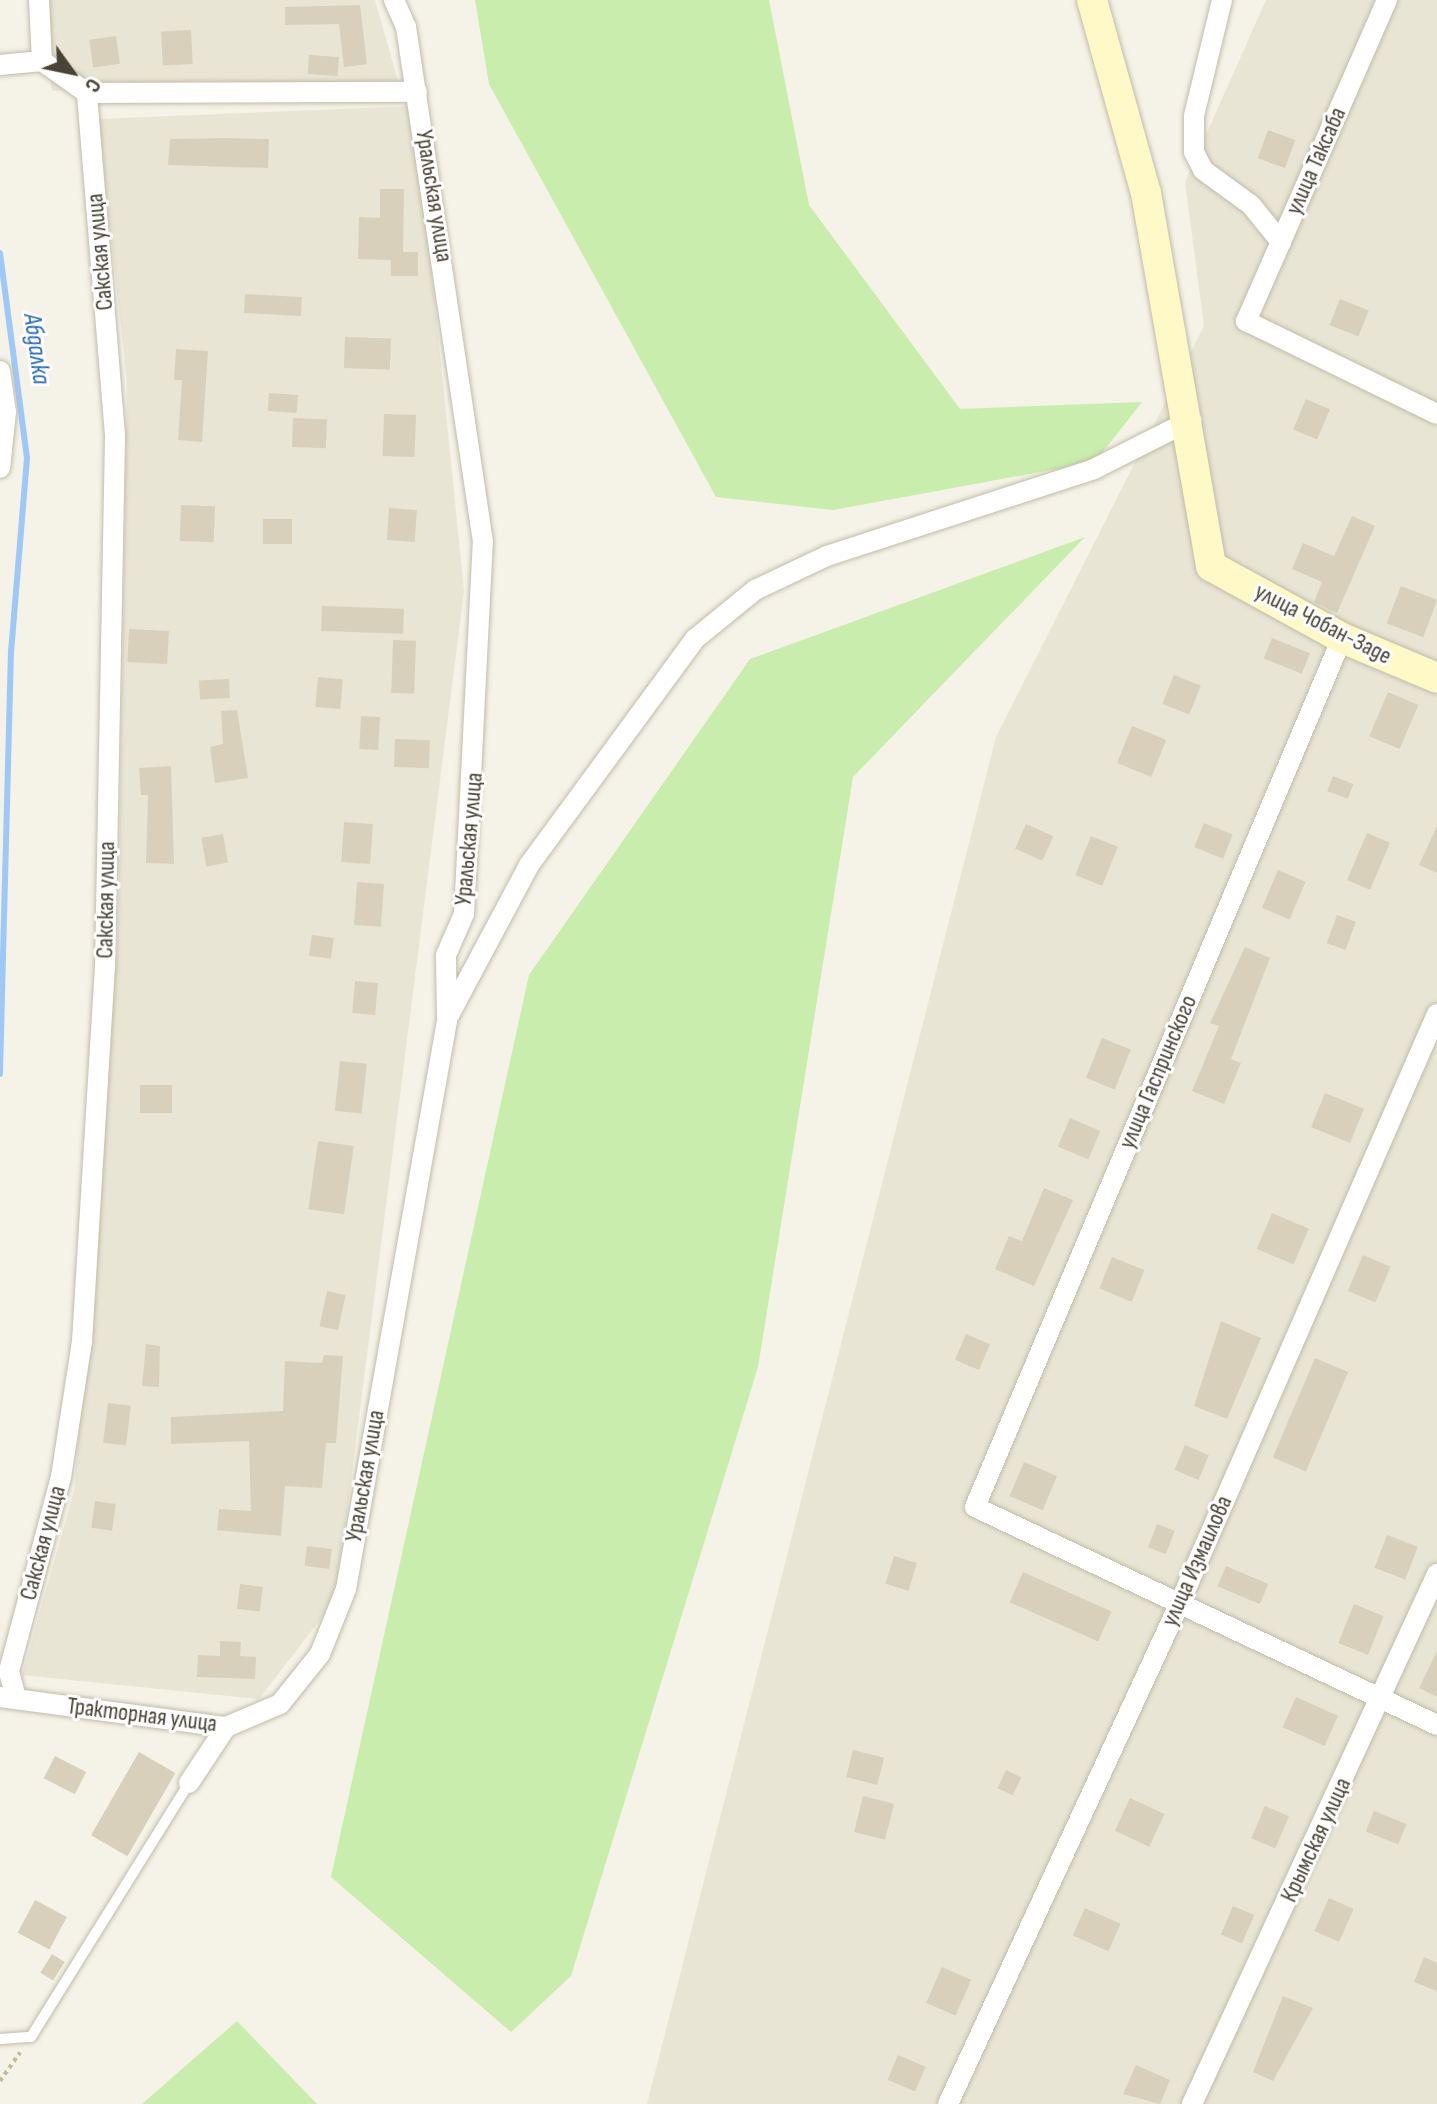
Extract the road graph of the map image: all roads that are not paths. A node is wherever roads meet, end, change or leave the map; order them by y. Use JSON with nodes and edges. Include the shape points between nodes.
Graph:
{"nodes":[{"id":1,"x":39,"y":0,"type":"edge"},
{"id":2,"x":394,"y":0,"type":"edge"},
{"id":3,"x":1092,"y":0,"type":"edge"},
{"id":4,"x":1222,"y":0,"type":"edge"},
{"id":5,"x":1387,"y":0,"type":"edge"},
{"id":6,"x":42,"y":61,"type":"junction"},
{"id":7,"x":0,"y":65,"type":"edge"},
{"id":8,"x":417,"y":92,"type":"junction"},
{"id":9,"x":87,"y":93,"type":"junction"},
{"id":10,"x":1281,"y":242,"type":"junction"},
{"id":11,"x":0,"y":371,"type":"edge"},
{"id":12,"x":1437,"y":414,"type":"edge"},
{"id":13,"x":1191,"y":420,"type":"junction"},
{"id":14,"x":0,"y":468,"type":"edge"},
{"id":15,"x":1342,"y":638,"type":"junction"},
{"id":16,"x":1437,"y":678,"type":"edge"},
{"id":17,"x":1437,"y":1014,"type":"edge"},
{"id":18,"x":447,"y":1021,"type":"junction"},
{"id":19,"x":1437,"y":1574,"type":"edge"},
{"id":20,"x":1178,"y":1607,"type":"junction"},
{"id":21,"x":7,"y":1697,"type":"edge"},
{"id":22,"x":1383,"y":1698,"type":"junction"},
{"id":23,"x":280,"y":1704,"type":"joint"},
{"id":24,"x":1437,"y":1725,"type":"edge"},
{"id":25,"x":226,"y":1727,"type":"junction"},
{"id":26,"x":189,"y":1783,"type":"joint"},
{"id":27,"x":0,"y":2039,"type":"edge"},
{"id":28,"x":948,"y":2104,"type":"edge"},
{"id":29,"x":1192,"y":2104,"type":"edge"}],
"edges":[{"from":1,"to":6,"type":"street"},
{"from":2,"to":8,"type":"street","name":"Уральская улица"},
{"from":3,"to":13,"type":"main road","via":[[1146,193]]},
{"from":4,"to":10,"type":"street","via":[[1194,116],[1194,152],[1203,170],[1251,205]]},
{"from":5,"to":10,"type":"street","name":"улица Таксаба"},
{"from":6,"to":7,"type":"street"},
{"from":6,"to":9,"type":"street"},
{"from":8,"to":9,"type":"street"},
{"from":8,"to":18,"type":"street","name":"Уральская улица","via":[[483,542],[464,914],[446,955]]},
{"from":9,"to":21,"type":"street","name":"Сакская улица","via":[[115,435],[105,967],[82,1342],[61,1477],[9,1671]]},
{"from":10,"to":12,"type":"street","name":"улица Таксаба","via":[[1246,321]]},
{"from":11,"to":14,"type":"street","via":[[6,412]]},
{"from":13,"to":15,"type":"main road","name":"улица Чобан-Заде","via":[[1211,566]]},
{"from":13,"to":18,"type":"street","via":[[1094,469],[827,556],[755,590],[695,639],[537,853]]},
{"from":15,"to":16,"type":"main road","name":"улица Чобан-Заде"},
{"from":15,"to":20,"type":"street","name":"улица Гаспринского","via":[[975,1507]]},
{"from":17,"to":20,"type":"street","name":"улица Измаилова"},
{"from":18,"to":23,"type":"street","name":"Уральская улица","via":[[346,1589],[320,1654]]},
{"from":19,"to":22,"type":"street","name":"Крымская улица"},
{"from":20,"to":22,"type":"street"},
{"from":20,"to":28,"type":"street","name":"улица Измаилова"},
{"from":21,"to":25,"type":"street","name":"Тракторная улица"},
{"from":22,"to":24,"type":"street"},
{"from":22,"to":29,"type":"street","name":"Крымская улица"},
{"from":23,"to":25,"type":"street","name":"Тракторная улица"},
{"from":25,"to":26,"type":"street"},
{"from":26,"to":27,"type":"lane","via":[[31,2037]]}]}
